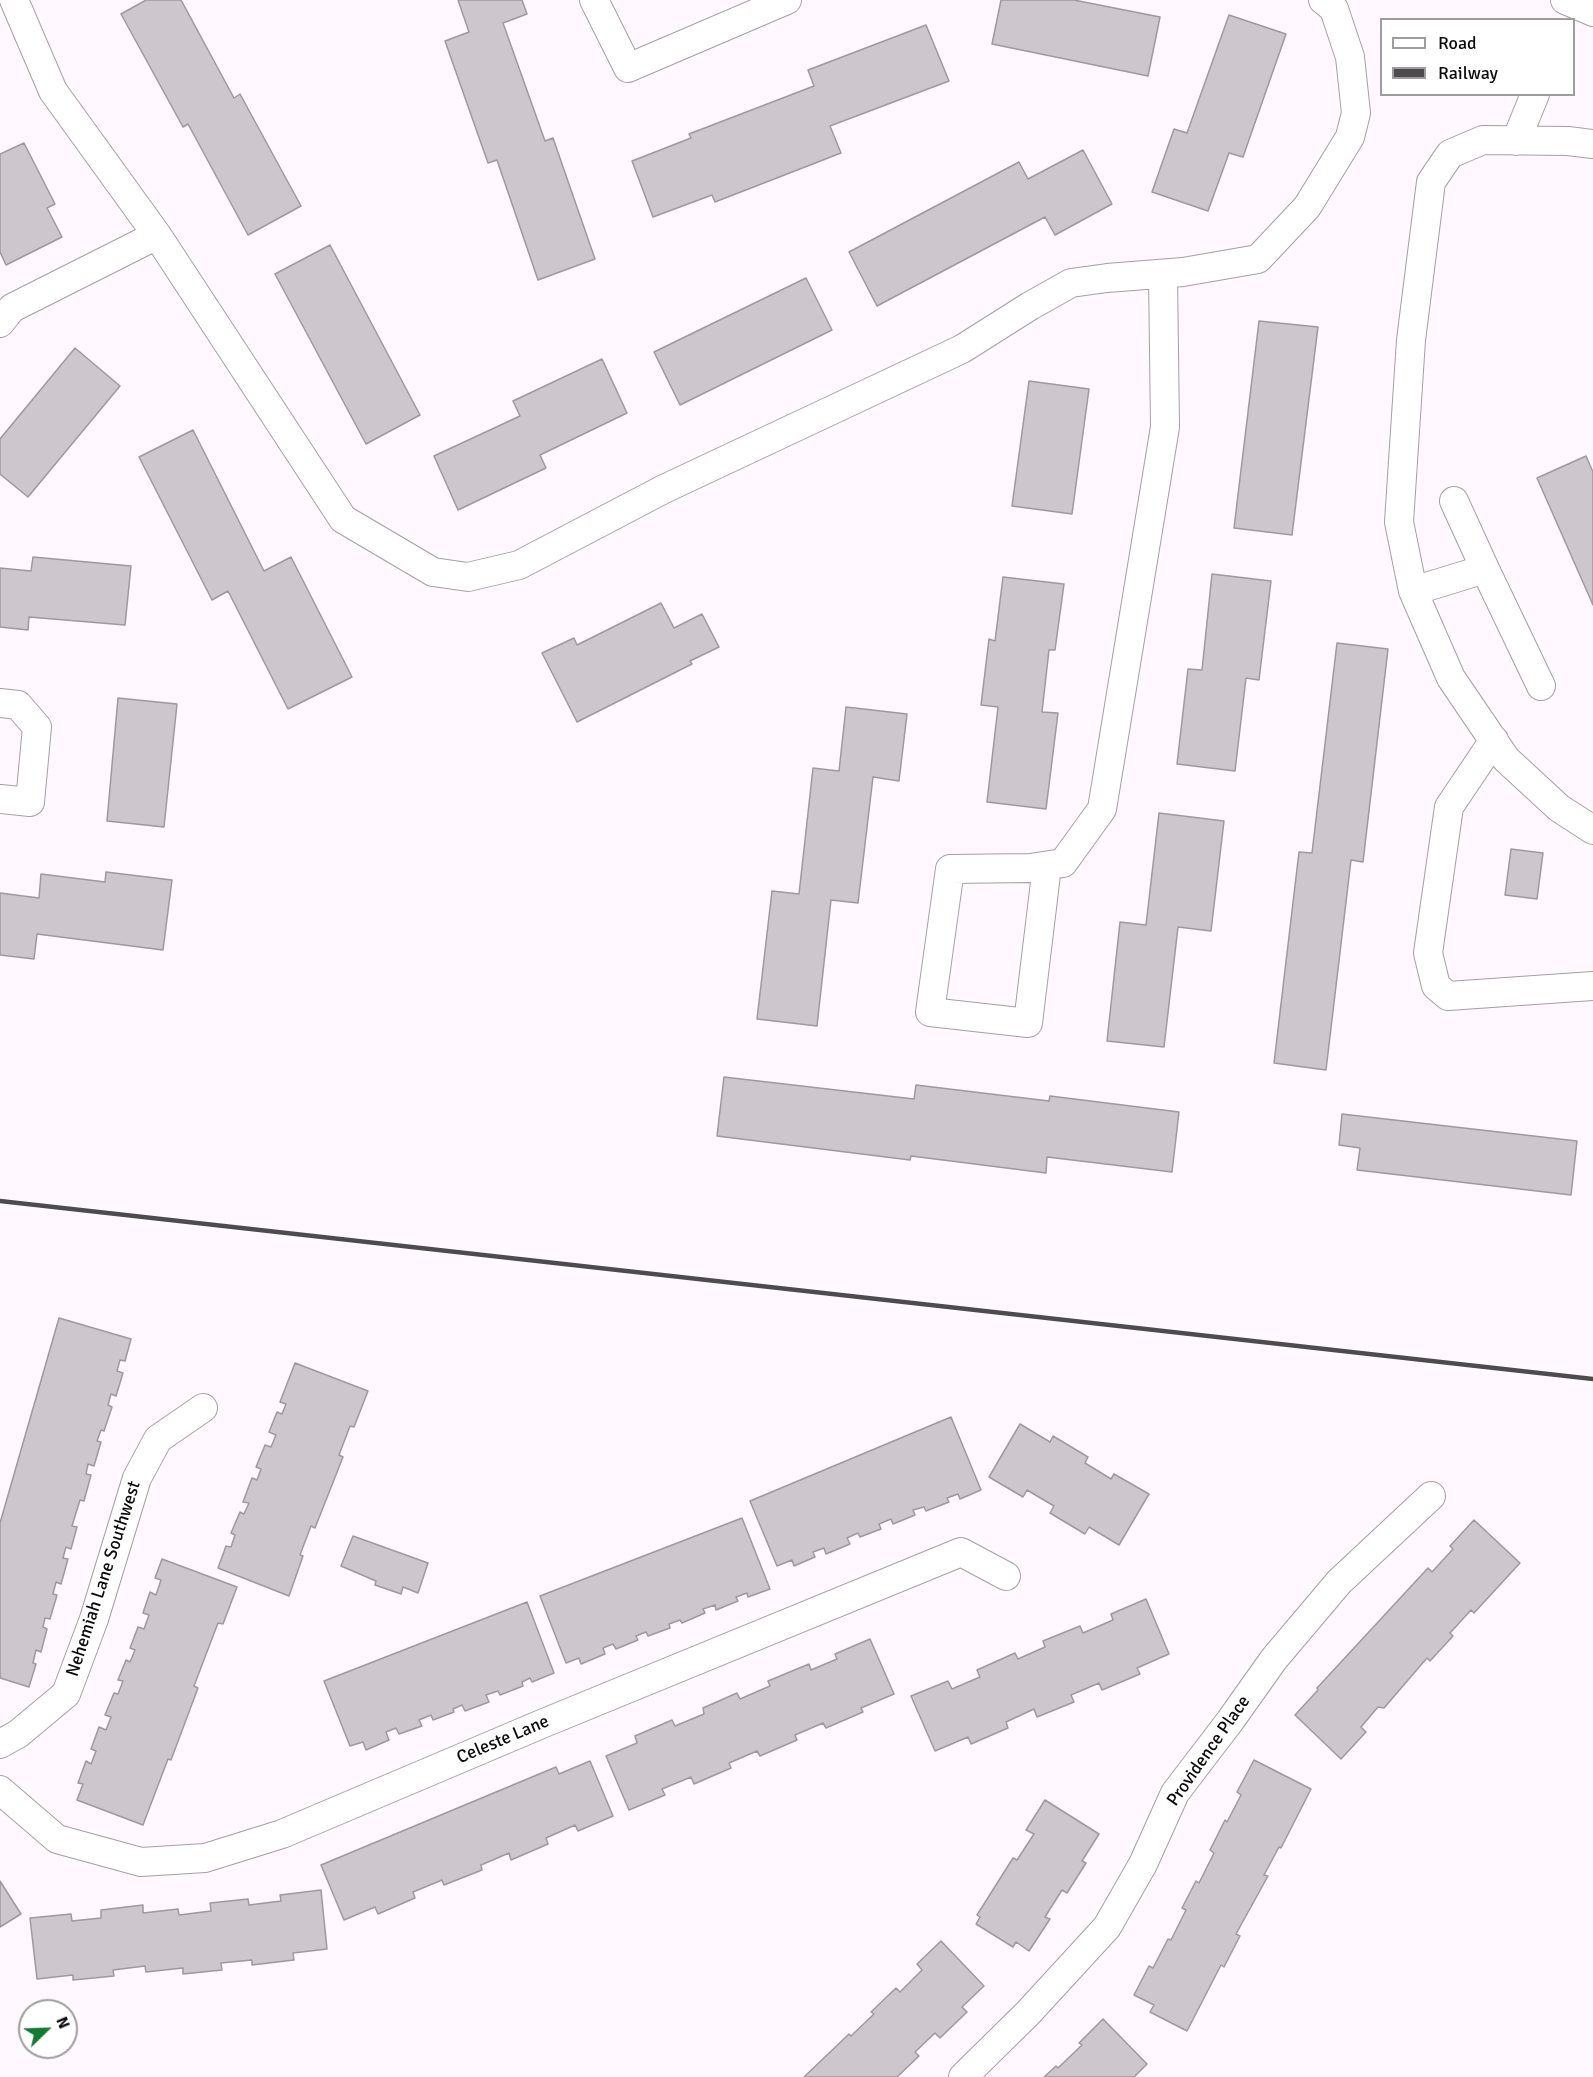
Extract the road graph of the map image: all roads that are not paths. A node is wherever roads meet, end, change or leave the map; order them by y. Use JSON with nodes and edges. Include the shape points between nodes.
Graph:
{"nodes":[{"id":1,"x":14,"y":0,"type":"edge"},
{"id":2,"x":594,"y":0,"type":"edge"},
{"id":3,"x":787,"y":0,"type":"edge"},
{"id":4,"x":1323,"y":0,"type":"edge"},
{"id":5,"x":730,"y":11,"type":"edge"},
{"id":6,"x":1534,"y":96,"type":"edge"},
{"id":7,"x":1516,"y":141,"type":"junction"},
{"id":8,"x":1593,"y":144,"type":"edge"},
{"id":9,"x":157,"y":235,"type":"junction"},
{"id":10,"x":1163,"y":274,"type":"junction"},
{"id":11,"x":0,"y":323,"type":"edge"},
{"id":12,"x":1454,"y":501,"type":"dead end"},
{"id":13,"x":1485,"y":569,"type":"junction"},
{"id":14,"x":1413,"y":591,"type":"junction"},
{"id":15,"x":1541,"y":687,"type":"dead end"},
{"id":16,"x":0,"y":704,"type":"edge"},
{"id":17,"x":1494,"y":740,"type":"junction"},
{"id":18,"x":0,"y":799,"type":"edge"},
{"id":19,"x":1593,"y":830,"type":"edge"},
{"id":20,"x":1047,"y":866,"type":"junction"},
{"id":21,"x":1593,"y":986,"type":"edge"},
{"id":22,"x":203,"y":1408,"type":"dead end"},
{"id":23,"x":1431,"y":1496,"type":"dead end"},
{"id":24,"x":1006,"y":1576,"type":"dead end"},
{"id":25,"x":0,"y":1744,"type":"edge"},
{"id":26,"x":0,"y":1790,"type":"edge"},
{"id":27,"x":963,"y":2077,"type":"edge"}],
"edges":[{"from":1,"to":9,"type":"street","via":[[53,91]]},
{"from":2,"to":5,"type":"street","via":[[628,68]]},
{"from":3,"to":5,"type":"street"},
{"from":4,"to":10,"type":"street","via":[[1334,9],[1350,57],[1356,113],[1350,137],[1306,207],[1258,259]]},
{"from":6,"to":7,"type":"street"},
{"from":7,"to":8,"type":"street"},
{"from":7,"to":14,"type":"street","via":[[1484,140],[1450,154],[1431,182],[1411,340],[1399,522]]},
{"from":9,"to":10,"type":"street","via":[[344,519],[433,572],[468,577],[519,565],[664,489],[962,349],[1071,283]]},
{"from":9,"to":11,"type":"street","via":[[12,308]]},
{"from":10,"to":20,"type":"street","via":[[1165,427],[1102,809],[1063,863]]},
{"from":12,"to":13,"type":"street"},
{"from":13,"to":14,"type":"street"},
{"from":13,"to":15,"type":"street"},
{"from":14,"to":17,"type":"street","via":[[1451,678]]},
{"from":16,"to":18,"type":"street","via":[[18,705],[37,727],[30,802]]},
{"from":17,"to":19,"type":"street","via":[[1506,759],[1559,808]]},
{"from":17,"to":21,"type":"street","via":[[1449,807],[1428,953],[1436,986],[1448,996]]},
{"from":20,"to":20,"type":"street","via":[[950,869],[930,1012],[1028,1023]]},
{"from":22,"to":25,"type":"street","name":"Nehemiah Lane Southwest","via":[[158,1439],[137,1478],[94,1619],[66,1694]]},
{"from":23,"to":27,"type":"street","name":"Providence Place","via":[[1339,1582],[1274,1659],[1175,1793],[1143,1864],[1107,1928]]},
{"from":24,"to":26,"type":"street","name":"Celeste Lane","via":[[961,1551],[282,1834],[206,1858],[141,1862],[57,1839]]}]}
